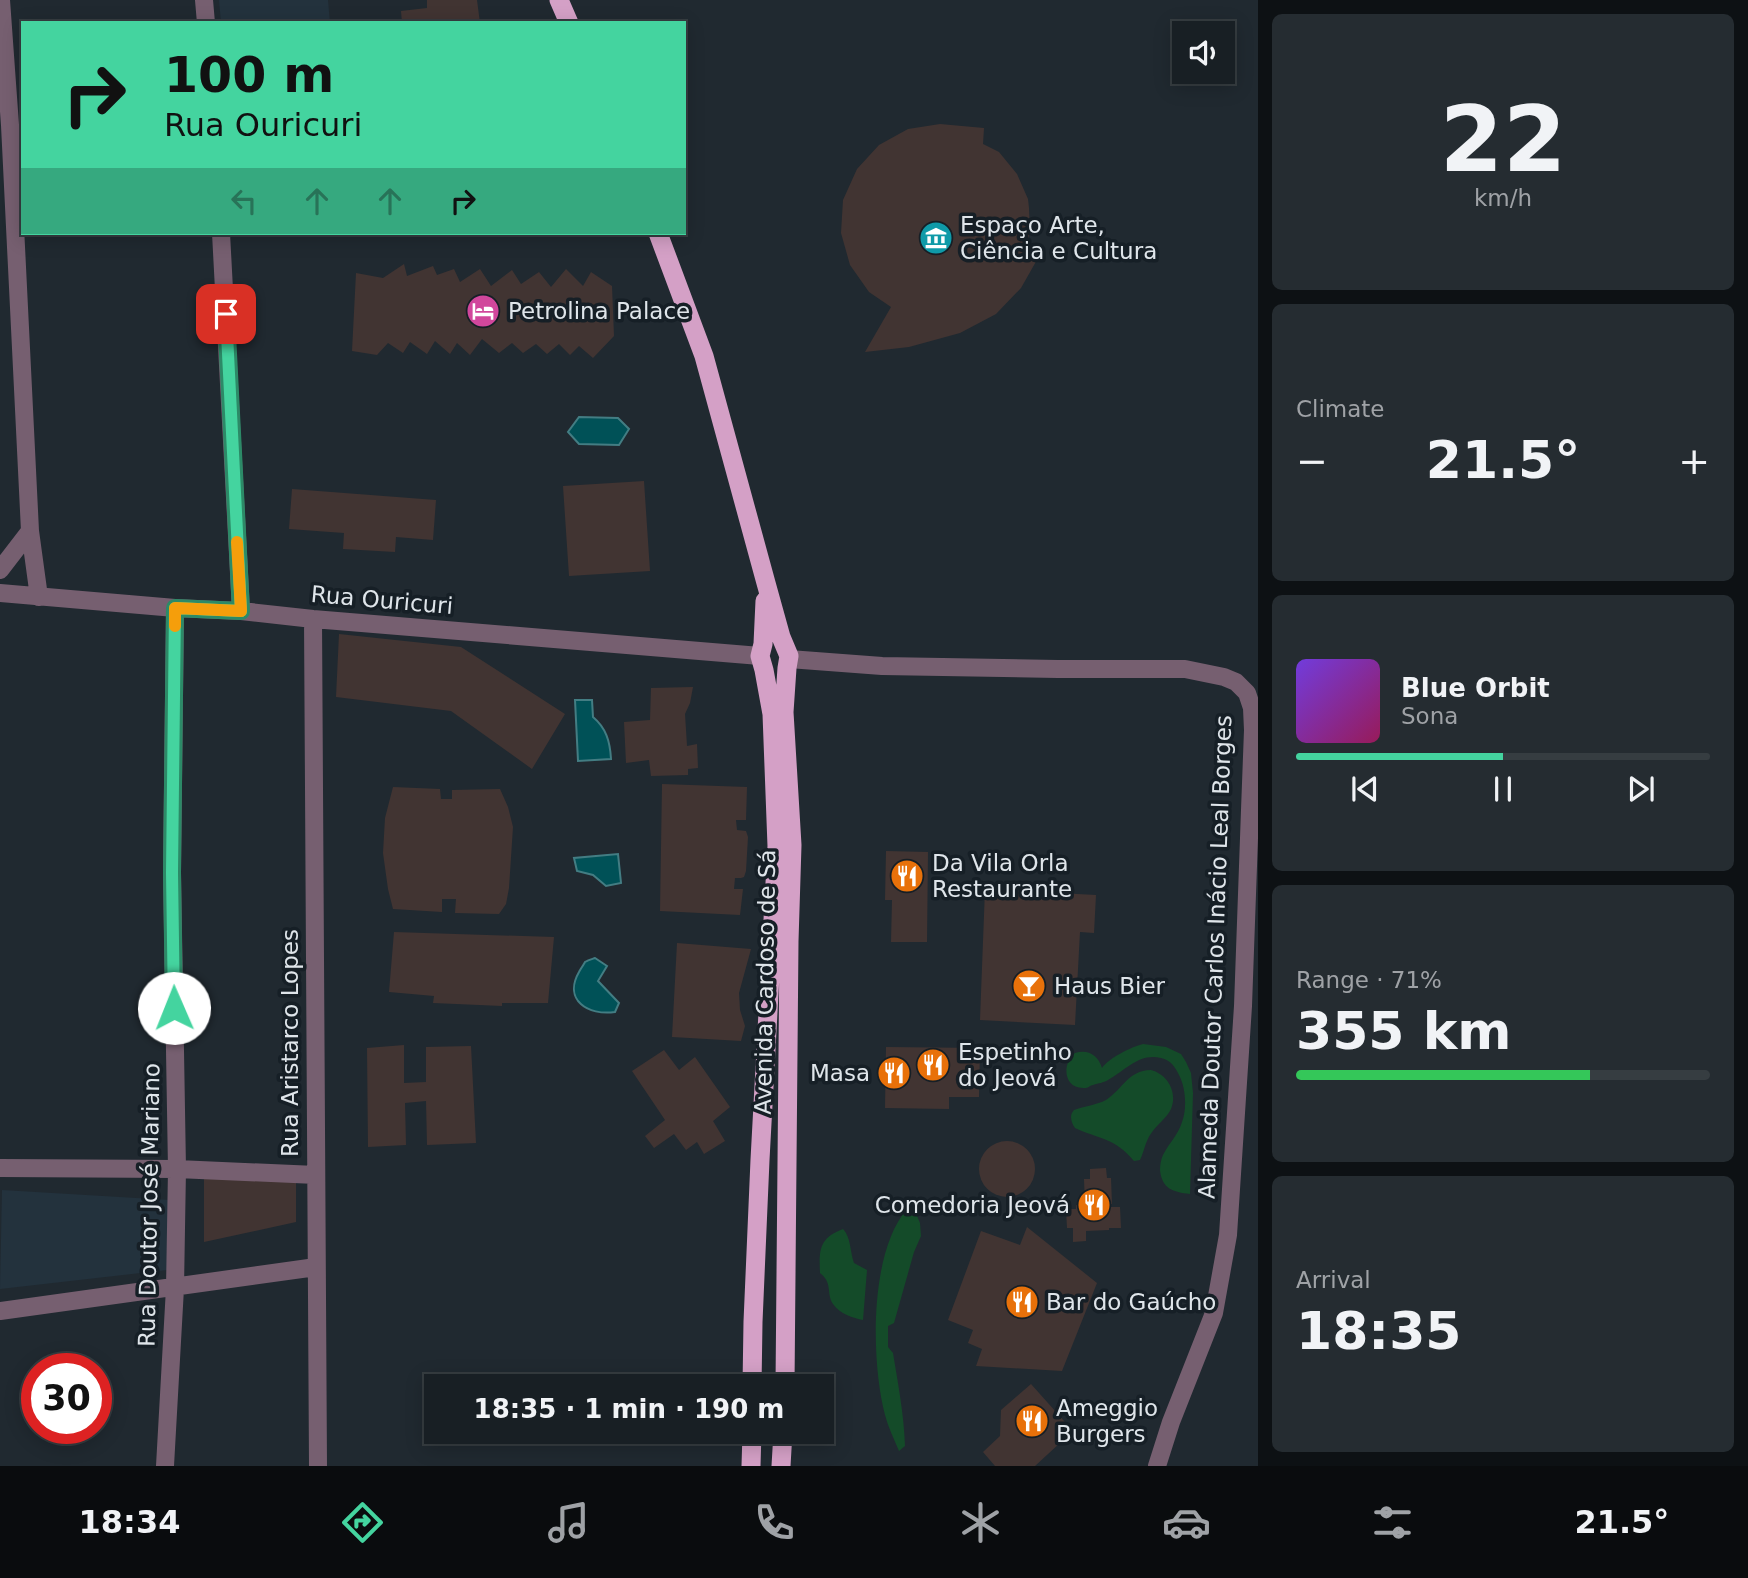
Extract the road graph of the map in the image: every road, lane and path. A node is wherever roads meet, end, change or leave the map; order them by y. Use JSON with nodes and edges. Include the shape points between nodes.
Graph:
{"nodes":[{"id":1,"x":1,"y":0,"type":"edge"},
{"id":2,"x":204,"y":0,"type":"edge"},
{"id":3,"x":559,"y":0,"type":"edge"},
{"id":4,"x":206,"y":21,"type":"edge"},
{"id":5,"x":568,"y":21,"type":"edge"},
{"id":6,"x":11,"y":125,"type":"edge"},
{"id":7,"x":221,"y":235,"type":"edge"},
{"id":8,"x":659,"y":235,"type":"edge"},
{"id":9,"x":30,"y":531,"type":"junction"},
{"id":10,"x":0,"y":570,"type":"edge"},
{"id":11,"x":0,"y":593,"type":"edge"},
{"id":12,"x":39,"y":597,"type":"junction"},
{"id":13,"x":175,"y":608,"type":"junction"},
{"id":14,"x":241,"y":611,"type":"junction"},
{"id":15,"x":313,"y":619,"type":"junction"},
{"id":16,"x":767,"y":652,"type":"junction"},
{"id":17,"x":788,"y":664,"type":"junction"},
{"id":18,"x":0,"y":1168,"type":"edge"},
{"id":19,"x":177,"y":1169,"type":"junction"},
{"id":20,"x":316,"y":1175,"type":"junction"},
{"id":21,"x":316,"y":1267,"type":"junction"},
{"id":22,"x":175,"y":1288,"type":"junction"},
{"id":23,"x":0,"y":1311,"type":"edge"},
{"id":24,"x":752,"y":1374,"type":"edge"},
{"id":25,"x":785,"y":1374,"type":"edge"},
{"id":26,"x":752,"y":1444,"type":"edge"},
{"id":27,"x":783,"y":1444,"type":"edge"},
{"id":28,"x":165,"y":1466,"type":"edge"},
{"id":29,"x":318,"y":1466,"type":"edge"},
{"id":30,"x":751,"y":1466,"type":"edge"},
{"id":31,"x":782,"y":1466,"type":"edge"},
{"id":32,"x":1157,"y":1466,"type":"edge"}],
"edges":[{"from":1,"to":6,"type":"street"},
{"from":2,"to":4,"type":"street"},
{"from":3,"to":5,"type":"highway"},
{"from":6,"to":9,"type":"street"},
{"from":7,"to":14,"type":"street"},
{"from":8,"to":16,"type":"highway","name":"Avenida Cardoso de Sá","via":[[704,356],[766,583]]},
{"from":9,"to":10,"type":"street"},
{"from":9,"to":12,"type":"street"},
{"from":11,"to":12,"type":"street","name":"Rua Ouricuri"},
{"from":12,"to":13,"type":"street","name":"Rua Ouricuri"},
{"from":13,"to":14,"type":"street","name":"Rua Ouricuri"},
{"from":13,"to":19,"type":"street","name":"Rua Doutor José Mariano","via":[[172,873]]},
{"from":14,"to":15,"type":"street","name":"Rua Ouricuri"},
{"from":15,"to":16,"type":"street","name":"Rua Ouricuri"},
{"from":15,"to":20,"type":"street","name":"Rua Aristarco Lopes"},
{"from":16,"to":17,"type":"highway","name":"Avenida Cardoso de Sá","via":[[787,647]]},
{"from":16,"to":17,"type":"highway","via":[[768,676],[781,675]]},
{"from":16,"to":24,"type":"highway","name":"Avenida Cardoso de Sá","via":[[777,846]]},
{"from":17,"to":25,"type":"highway","name":"Avenida Cardoso de Sá","via":[[784,712],[792,845]]},
{"from":17,"to":32,"type":"street","name":"Alameda Doutor Carlos Inácio Leal Borges","via":[[1185,669],[1224,677],[1247,693],[1253,730],[1227,1235],[1214,1313]]},
{"from":18,"to":19,"type":"street"},
{"from":19,"to":20,"type":"street"},
{"from":19,"to":22,"type":"street","name":"Rua Doutor José Mariano"},
{"from":20,"to":21,"type":"street","name":"Rua Aristarco Lopes"},
{"from":21,"to":22,"type":"street"},
{"from":21,"to":29,"type":"street","name":"Rua Aristarco Lopes"},
{"from":22,"to":23,"type":"street"},
{"from":22,"to":28,"type":"street","name":"Rua Doutor José Mariano"},
{"from":26,"to":30,"type":"highway"},
{"from":27,"to":31,"type":"highway"}]}
